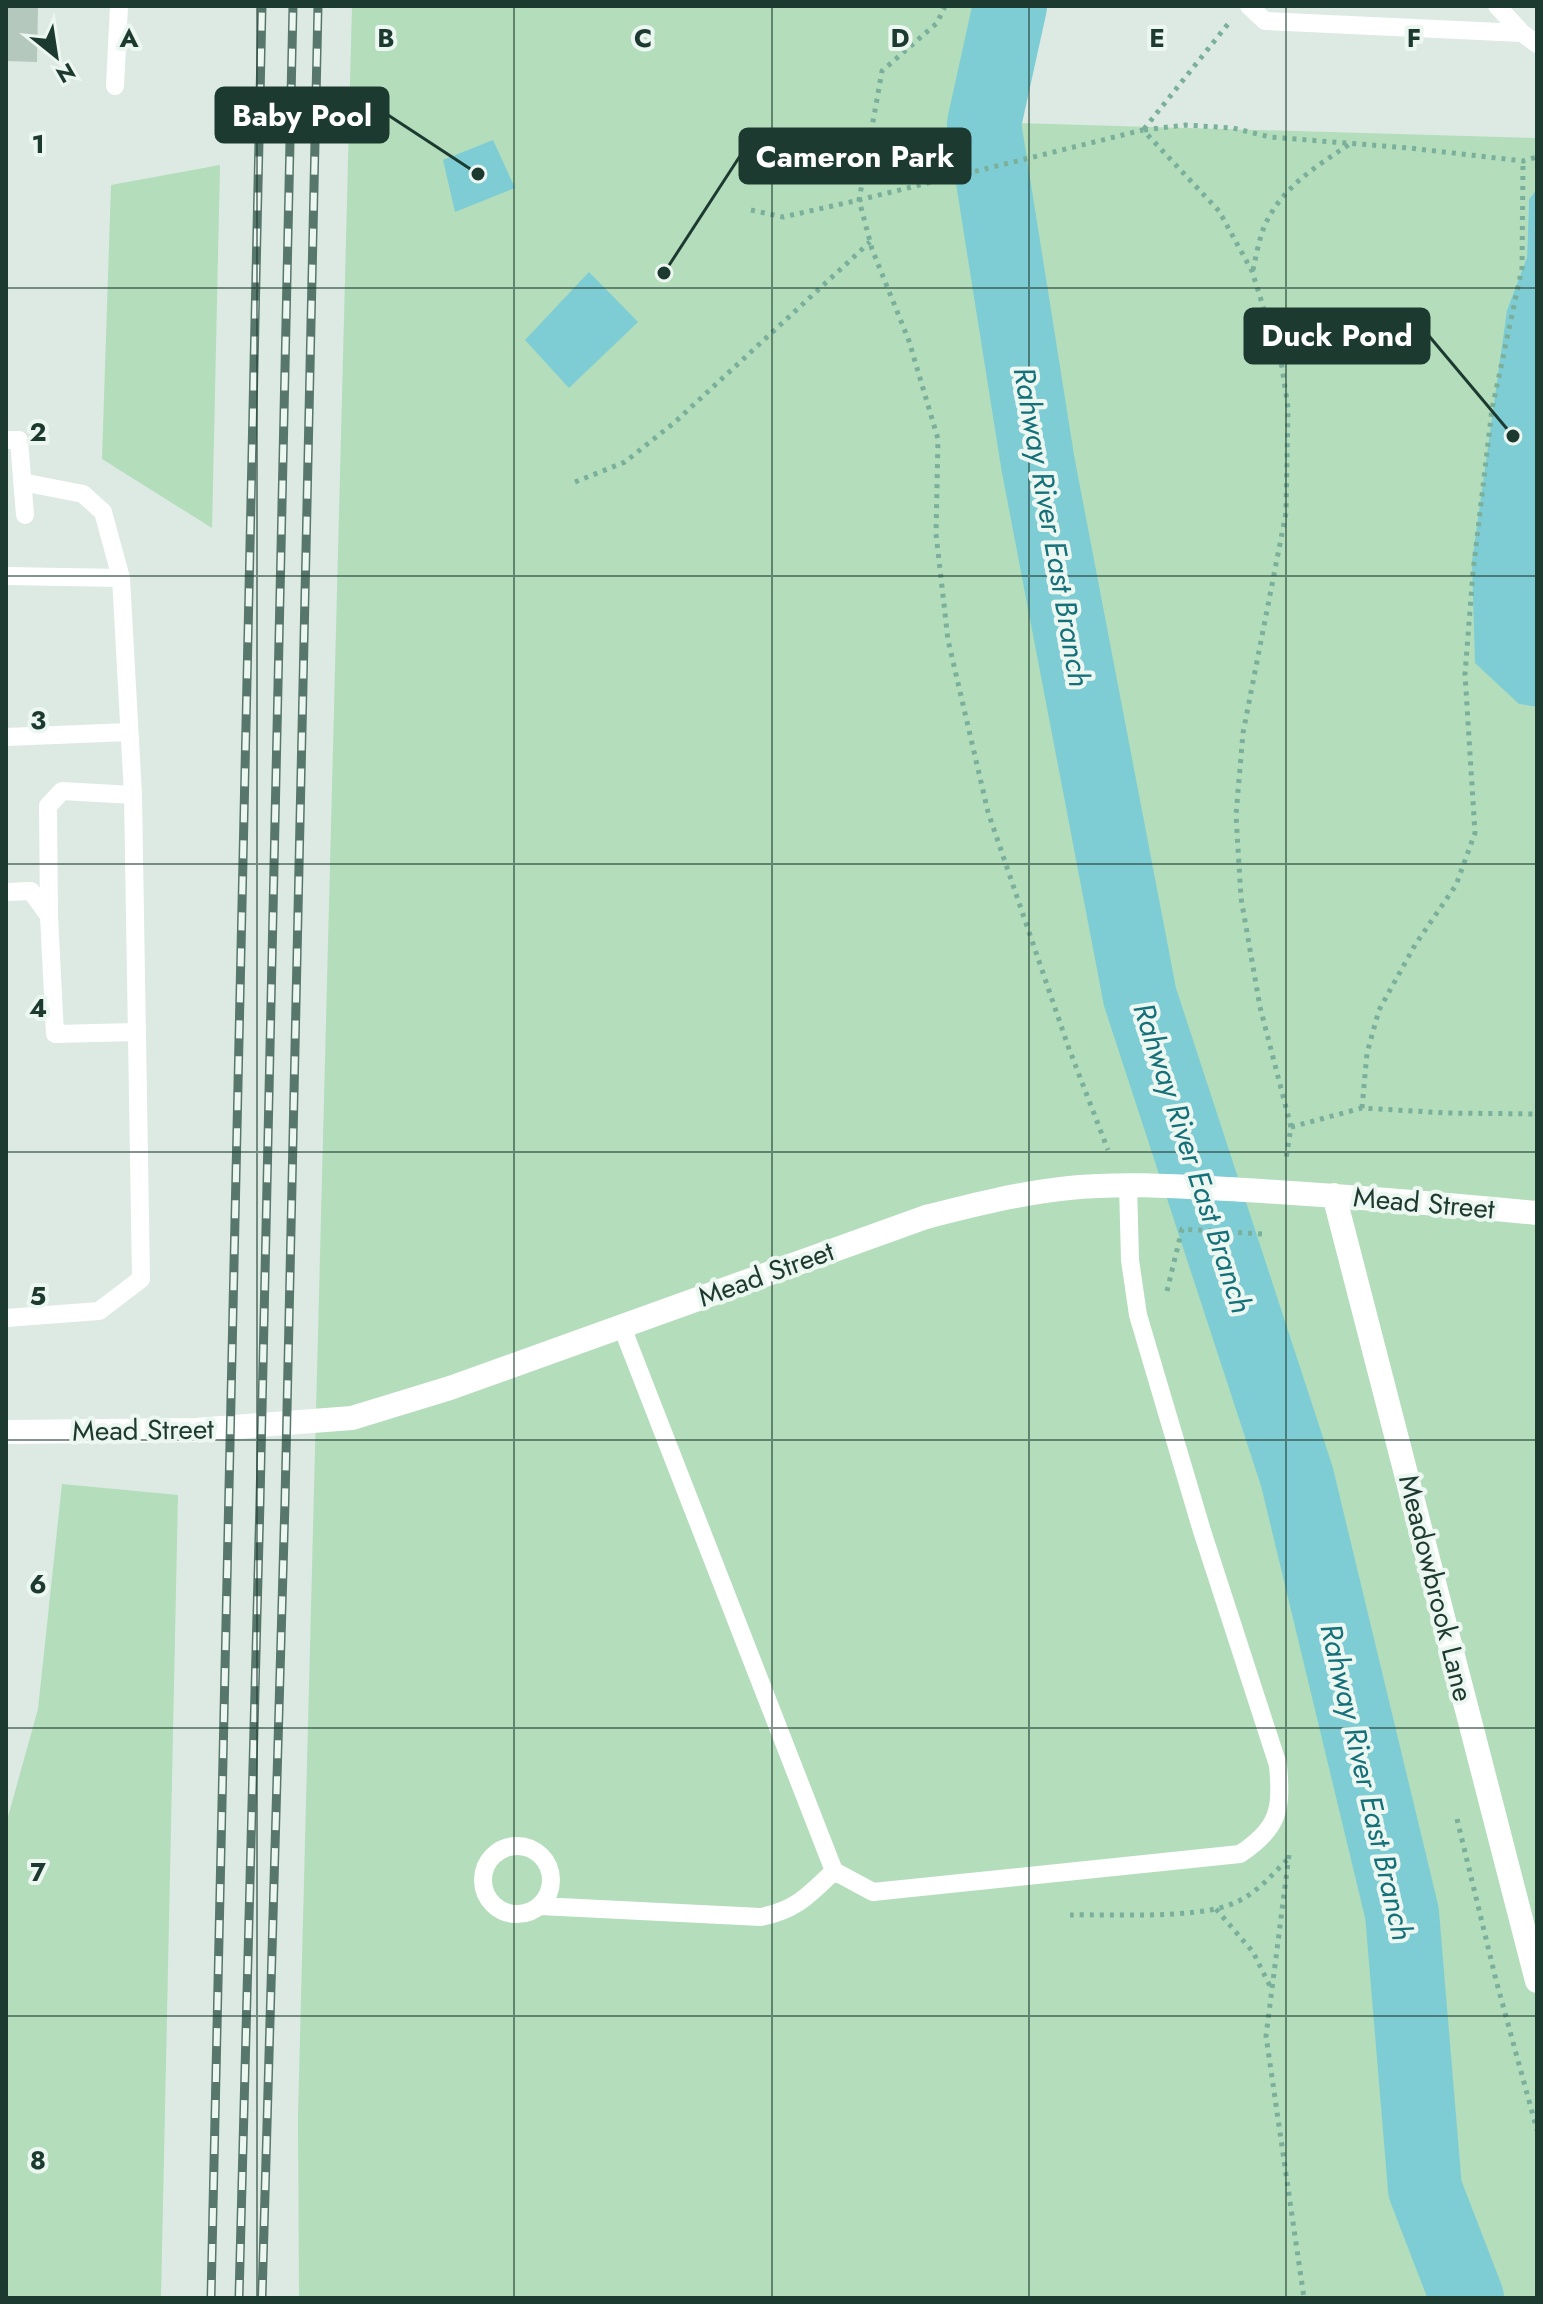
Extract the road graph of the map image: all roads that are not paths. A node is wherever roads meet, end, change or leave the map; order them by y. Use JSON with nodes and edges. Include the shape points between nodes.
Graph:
{"nodes":[{"id":1,"x":119,"y":6,"type":"edge"},
{"id":2,"x":1249,"y":6,"type":"edge"},
{"id":3,"x":1497,"y":6,"type":"edge"},
{"id":4,"x":1529,"y":38,"type":"edge"},
{"id":5,"x":115,"y":86,"type":"dead end"},
{"id":6,"x":6,"y":440,"type":"edge"},
{"id":7,"x":22,"y":482,"type":"junction"},
{"id":8,"x":25,"y":515,"type":"dead end"},
{"id":9,"x":6,"y":576,"type":"edge"},
{"id":10,"x":121,"y":578,"type":"junction"},
{"id":11,"x":129,"y":732,"type":"junction"},
{"id":12,"x":6,"y":737,"type":"edge"},
{"id":13,"x":133,"y":795,"type":"junction"},
{"id":14,"x":6,"y":892,"type":"edge"},
{"id":15,"x":49,"y":916,"type":"junction"},
{"id":16,"x":136,"y":1032,"type":"junction"},
{"id":17,"x":1128,"y":1184,"type":"junction"},
{"id":18,"x":1334,"y":1195,"type":"junction"},
{"id":19,"x":1537,"y":1213,"type":"edge"},
{"id":20,"x":6,"y":1318,"type":"edge"},
{"id":21,"x":622,"y":1327,"type":"junction"},
{"id":22,"x":6,"y":1432,"type":"edge"},
{"id":23,"x":834,"y":1871,"type":"junction"},
{"id":24,"x":540,"y":1906,"type":"dead end"},
{"id":25,"x":1537,"y":1981,"type":"edge"}],
"edges":[{"from":1,"to":5,"type":"lane"},
{"from":2,"to":4,"type":"lane","via":[[1265,21]]},
{"from":3,"to":4,"type":"lane"},
{"from":6,"to":7,"type":"lane","via":[[19,440]]},
{"from":7,"to":8,"type":"lane"},
{"from":7,"to":10,"type":"lane","via":[[83,494],[103,512]]},
{"from":9,"to":10,"type":"lane"},
{"from":10,"to":11,"type":"lane"},
{"from":11,"to":12,"type":"lane"},
{"from":11,"to":13,"type":"lane"},
{"from":13,"to":15,"type":"lane","via":[[62,791],[48,806]]},
{"from":13,"to":16,"type":"lane"},
{"from":14,"to":15,"type":"lane","via":[[31,891]]},
{"from":15,"to":16,"type":"lane","via":[[55,1034]]},
{"from":16,"to":20,"type":"lane","via":[[141,1279],[99,1311]]},
{"from":17,"to":18,"type":"street","name":"Mead Street"},
{"from":17,"to":21,"type":"street","name":"Mead Street","via":[[990,1200],[926,1217]]},
{"from":17,"to":23,"type":"lane","via":[[1138,1315],[1278,1765],[1281,1797],[1273,1821],[1263,1838],[1240,1854],[873,1892]]},
{"from":18,"to":19,"type":"street","name":"Mead Street"},
{"from":18,"to":25,"type":"street","name":"Meadowbrook Lane"},
{"from":21,"to":22,"type":"street","name":"Mead Street","via":[[352,1418],[196,1430]]},
{"from":21,"to":23,"type":"lane"},
{"from":23,"to":24,"type":"lane","via":[[801,1902],[761,1917]]}]}
